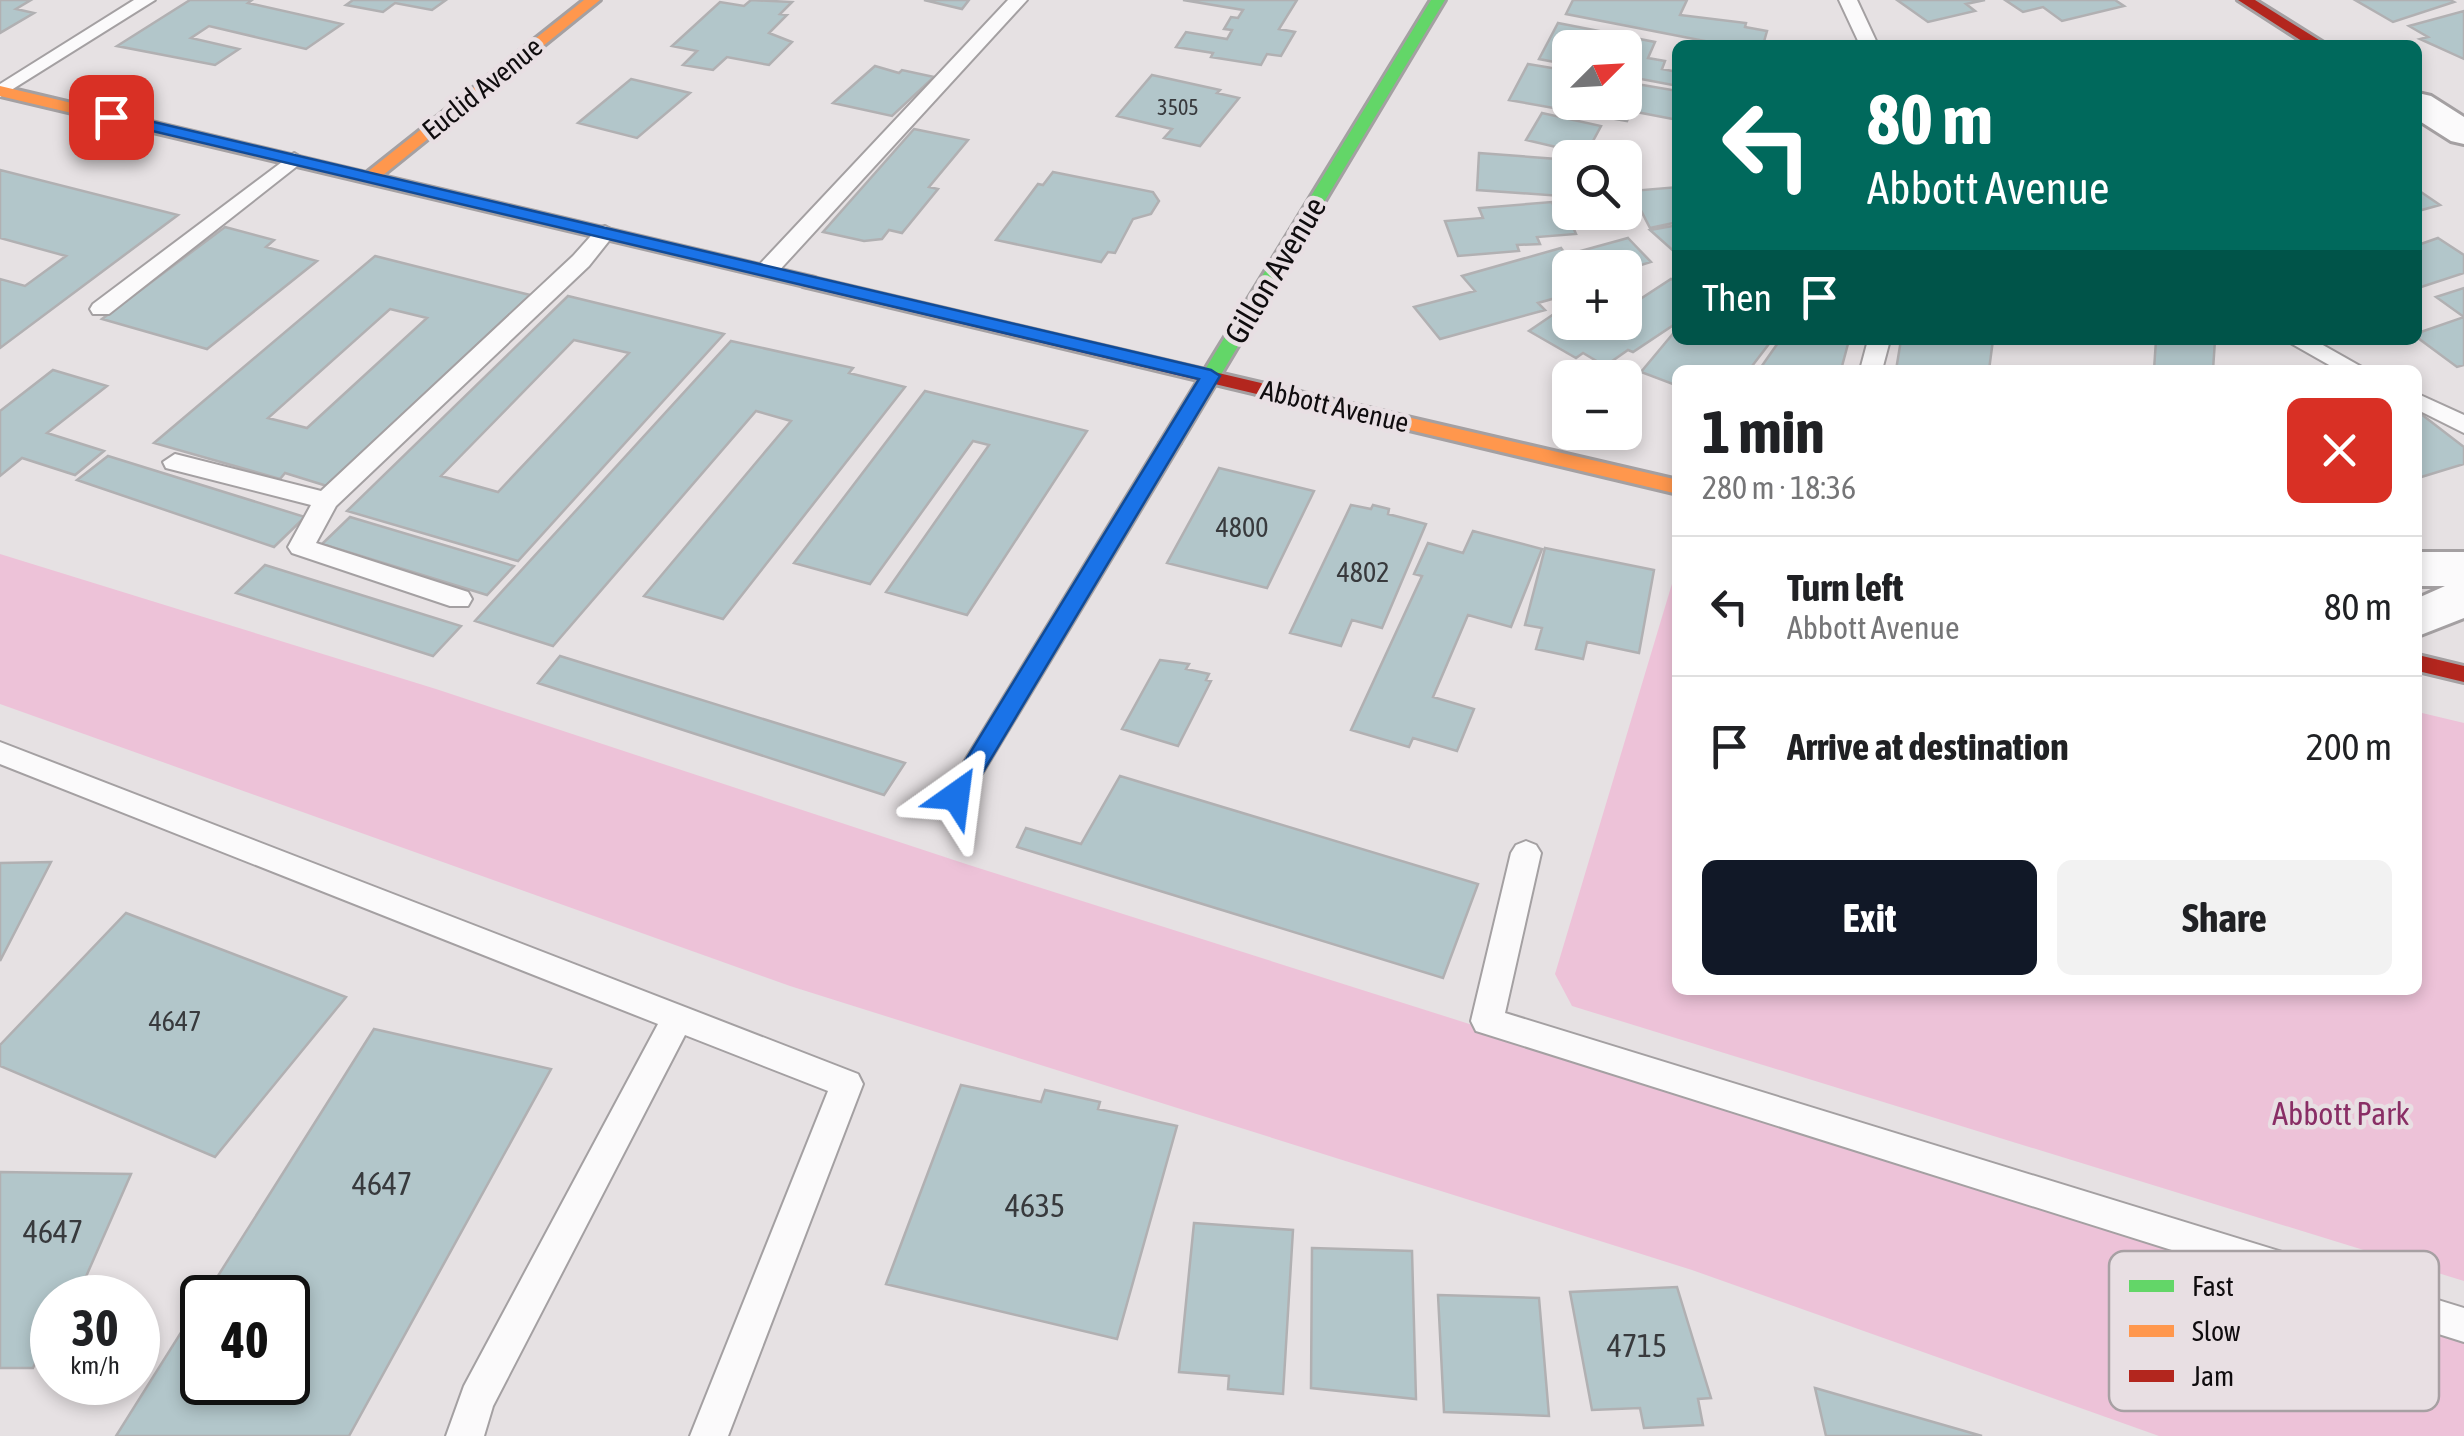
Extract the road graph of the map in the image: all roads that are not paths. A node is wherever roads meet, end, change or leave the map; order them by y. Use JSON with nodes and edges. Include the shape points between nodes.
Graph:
{"nodes":[{"id":1,"x":146,"y":0,"type":"edge"},
{"id":2,"x":593,"y":0,"type":"edge"},
{"id":3,"x":1018,"y":0,"type":"edge"},
{"id":4,"x":1438,"y":0,"type":"edge"},
{"id":5,"x":1848,"y":0,"type":"edge"},
{"id":6,"x":2245,"y":0,"type":"edge"},
{"id":7,"x":1867,"y":40,"type":"edge"},
{"id":8,"x":2311,"y":40,"type":"edge"},
{"id":9,"x":1,"y":92,"type":"edge"},
{"id":10,"x":2422,"y":106,"type":"edge"},
{"id":11,"x":2464,"y":132,"type":"edge"},
{"id":12,"x":294,"y":159,"type":"junction"},
{"id":13,"x":371,"y":177,"type":"junction"},
{"id":14,"x":606,"y":232,"type":"junction"},
{"id":15,"x":766,"y":270,"type":"junction"},
{"id":16,"x":101,"y":309,"type":"dead end"},
{"id":17,"x":2306,"y":345,"type":"edge"},
{"id":18,"x":2346,"y":365,"type":"edge"},
{"id":19,"x":1211,"y":376,"type":"junction"},
{"id":20,"x":2422,"y":403,"type":"edge"},
{"id":21,"x":2464,"y":425,"type":"edge"},
{"id":22,"x":175,"y":462,"type":"dead end"},
{"id":23,"x":1672,"y":486,"type":"edge"},
{"id":24,"x":326,"y":501,"type":"junction"},
{"id":25,"x":2454,"y":578,"type":"edge"},
{"id":26,"x":458,"y":599,"type":"dead end"},
{"id":27,"x":2422,"y":614,"type":"edge"},
{"id":28,"x":2422,"y":664,"type":"edge"},
{"id":29,"x":2464,"y":674,"type":"edge"},
{"id":30,"x":0,"y":753,"type":"edge"},
{"id":31,"x":956,"y":796,"type":"dead end"},
{"id":32,"x":1526,"y":854,"type":"dead end"},
{"id":33,"x":676,"y":1018,"type":"junction"},
{"id":34,"x":2226,"y":1251,"type":"edge"},
{"id":35,"x":2439,"y":1317,"type":"edge"},
{"id":36,"x":2464,"y":1325,"type":"edge"},
{"id":37,"x":465,"y":1436,"type":"edge"},
{"id":38,"x":709,"y":1436,"type":"edge"}],
"edges":[{"from":1,"to":9,"type":"lane"},
{"from":2,"to":13,"type":"street","name":"Euclid Avenue"},
{"from":3,"to":15,"type":"lane"},
{"from":4,"to":19,"type":"street","name":"Gillon Avenue"},
{"from":5,"to":7,"type":"lane"},
{"from":6,"to":8,"type":"street"},
{"from":9,"to":12,"type":"street","name":"Abbott Avenue"},
{"from":10,"to":11,"type":"street"},
{"from":12,"to":13,"type":"street","name":"Abbott Avenue"},
{"from":12,"to":16,"type":"lane"},
{"from":13,"to":14,"type":"street","name":"Abbott Avenue"},
{"from":14,"to":15,"type":"street","name":"Abbott Avenue"},
{"from":14,"to":24,"type":"lane"},
{"from":15,"to":19,"type":"street","name":"Abbott Avenue"},
{"from":17,"to":18,"type":"lane"},
{"from":19,"to":23,"type":"street","name":"Abbott Avenue"},
{"from":19,"to":31,"type":"street","name":"Gillon Avenue"},
{"from":20,"to":21,"type":"lane"},
{"from":22,"to":24,"type":"lane"},
{"from":24,"to":26,"type":"lane","via":[[301,547]]},
{"from":25,"to":27,"type":"street"},
{"from":28,"to":29,"type":"street"},
{"from":30,"to":33,"type":"lane"},
{"from":32,"to":34,"type":"lane","via":[[1487,1021]]},
{"from":33,"to":37,"type":"lane","via":[[477,1399]]},
{"from":33,"to":38,"type":"lane","via":[[847,1084]]},
{"from":35,"to":36,"type":"lane"}]}
